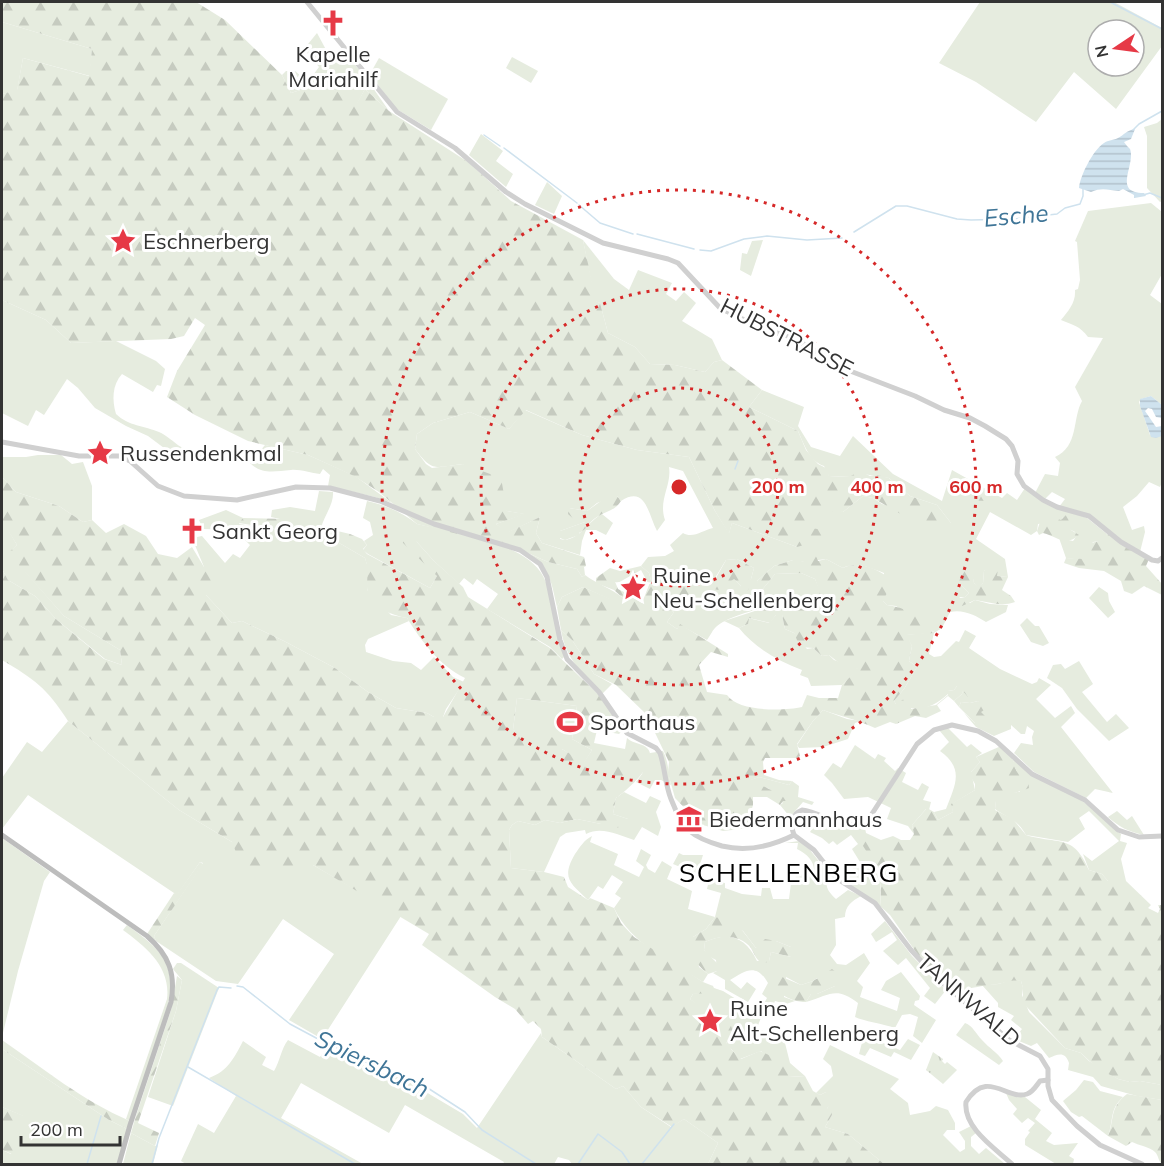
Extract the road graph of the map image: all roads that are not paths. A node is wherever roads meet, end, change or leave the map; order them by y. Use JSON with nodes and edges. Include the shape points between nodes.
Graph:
{"nodes":[{"id":1,"x":307,"y":2,"type":"edge"},
{"id":2,"x":2,"y":442,"type":"edge"},
{"id":3,"x":1162,"y":558,"type":"edge"},
{"id":4,"x":2,"y":835,"type":"edge"},
{"id":5,"x":794,"y":835,"type":"junction"},
{"id":6,"x":1162,"y":836,"type":"edge"},
{"id":7,"x":1048,"y":1080,"type":"junction"},
{"id":8,"x":119,"y":1164,"type":"edge"},
{"id":9,"x":1012,"y":1164,"type":"edge"},
{"id":10,"x":1142,"y":1164,"type":"edge"}],
"edges":[{"from":1,"to":3,"type":"street","name":"HUBSTRASSE","via":[[397,112],[455,148],[506,192],[603,243],[673,260],[720,308],[765,330],[792,337],[845,369],[970,418],[1006,439],[1016,454],[1017,474],[1024,486],[1057,507],[1089,516],[1121,542],[1154,561]]},
{"from":2,"to":5,"type":"street","via":[[79,456],[118,456],[130,461],[158,486],[184,496],[244,500],[308,486],[330,488],[380,501],[453,530],[520,550],[540,564],[548,581],[567,659],[599,692],[627,734],[658,751],[667,788],[687,828],[698,838],[740,850]]},
{"from":4,"to":8,"type":"main road","via":[[147,936],[163,952],[171,970],[171,1002]]},
{"from":5,"to":6,"type":"street","via":[[793,818],[802,810],[836,822],[855,824],[868,820],[917,744],[943,726],[964,726],[1003,746],[1037,777],[1085,800],[1122,832],[1145,838]]},
{"from":5,"to":7,"type":"street","name":"TANNWALD","via":[[811,847],[836,878],[872,900],[937,978],[1004,1036],[1040,1056],[1047,1066]]},
{"from":7,"to":9,"type":"street","via":[[1040,1081],[1032,1092],[1024,1095],[990,1086],[968,1099],[965,1109],[987,1144]]},
{"from":7,"to":10,"type":"street","name":"TANNWALD","via":[[1053,1101],[1089,1137]]}]}
